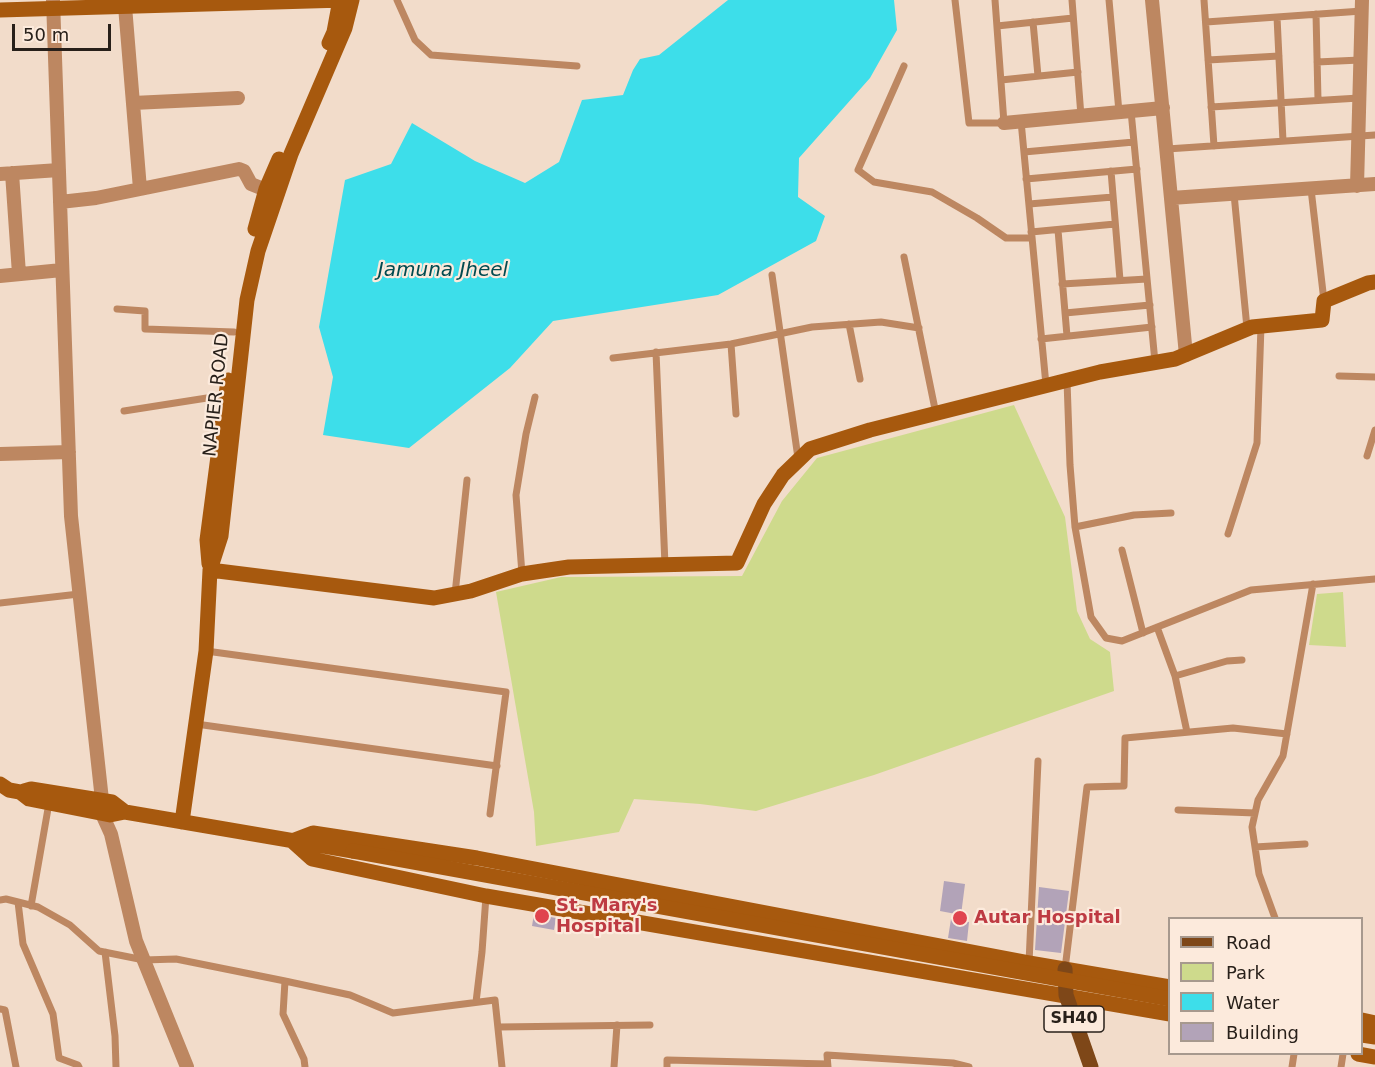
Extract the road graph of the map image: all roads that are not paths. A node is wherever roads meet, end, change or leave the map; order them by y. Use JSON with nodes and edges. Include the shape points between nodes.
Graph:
{"nodes":[{"id":1,"x":341,"y":0,"type":"edge"},
{"id":2,"x":352,"y":0,"type":"edge"},
{"id":3,"x":397,"y":0,"type":"edge"},
{"id":4,"x":955,"y":0,"type":"edge"},
{"id":5,"x":995,"y":0,"type":"edge"},
{"id":6,"x":1072,"y":0,"type":"edge"},
{"id":7,"x":1109,"y":0,"type":"edge"},
{"id":8,"x":1152,"y":0,"type":"edge"},
{"id":9,"x":1204,"y":0,"type":"edge"},
{"id":10,"x":53,"y":4,"type":"edge"},
{"id":11,"x":125,"y":6,"type":"junction"},
{"id":12,"x":1362,"y":6,"type":"edge"},
{"id":13,"x":0,"y":10,"type":"edge"},
{"id":14,"x":1316,"y":14,"type":"junction"},
{"id":15,"x":1277,"y":17,"type":"junction"},
{"id":16,"x":1073,"y":18,"type":"junction"},
{"id":17,"x":1206,"y":21,"type":"junction"},
{"id":18,"x":1033,"y":22,"type":"junction"},
{"id":19,"x":997,"y":26,"type":"junction"},
{"id":20,"x":1279,"y":56,"type":"junction"},
{"id":21,"x":1208,"y":60,"type":"junction"},
{"id":22,"x":1360,"y":60,"type":"junction"},
{"id":23,"x":1317,"y":62,"type":"junction"},
{"id":24,"x":577,"y":66,"type":"dead end"},
{"id":25,"x":904,"y":66,"type":"dead end"},
{"id":26,"x":1078,"y":72,"type":"junction"},
{"id":27,"x":1038,"y":76,"type":"junction"},
{"id":28,"x":1001,"y":80,"type":"junction"},
{"id":29,"x":238,"y":98,"type":"dead end"},
{"id":30,"x":1359,"y":98,"type":"junction"},
{"id":31,"x":1318,"y":100,"type":"junction"},
{"id":32,"x":133,"y":103,"type":"junction"},
{"id":33,"x":1281,"y":103,"type":"junction"},
{"id":34,"x":1211,"y":107,"type":"junction"},
{"id":35,"x":1163,"y":108,"type":"junction"},
{"id":36,"x":1125,"y":111,"type":"junction"},
{"id":37,"x":1081,"y":116,"type":"junction"},
{"id":38,"x":1021,"y":121,"type":"junction"},
{"id":39,"x":1004,"y":123,"type":"junction"},
{"id":40,"x":1375,"y":135,"type":"edge"},
{"id":41,"x":1358,"y":136,"type":"junction"},
{"id":42,"x":1283,"y":141,"type":"junction"},
{"id":43,"x":1134,"y":142,"type":"junction"},
{"id":44,"x":1214,"y":146,"type":"junction"},
{"id":45,"x":1167,"y":149,"type":"junction"},
{"id":46,"x":1024,"y":152,"type":"junction"},
{"id":47,"x":1137,"y":169,"type":"junction"},
{"id":48,"x":59,"y":170,"type":"junction"},
{"id":49,"x":1111,"y":171,"type":"junction"},
{"id":50,"x":6,"y":174,"type":"edge"},
{"id":51,"x":1026,"y":179,"type":"junction"},
{"id":52,"x":1375,"y":184,"type":"edge"},
{"id":53,"x":1357,"y":186,"type":"junction"},
{"id":54,"x":140,"y":189,"type":"junction"},
{"id":55,"x":1311,"y":189,"type":"junction"},
{"id":56,"x":272,"y":192,"type":"junction"},
{"id":57,"x":1234,"y":194,"type":"junction"},
{"id":58,"x":1113,"y":197,"type":"junction"},
{"id":59,"x":1171,"y":198,"type":"junction"},
{"id":60,"x":60,"y":202,"type":"junction"},
{"id":61,"x":1029,"y":204,"type":"junction"},
{"id":62,"x":1115,"y":224,"type":"junction"},
{"id":63,"x":1058,"y":230,"type":"junction"},
{"id":64,"x":1032,"y":235,"type":"junction"},
{"id":65,"x":904,"y":257,"type":"dead end"},
{"id":66,"x":62,"y":270,"type":"junction"},
{"id":67,"x":19,"y":274,"type":"junction"},
{"id":68,"x":772,"y":275,"type":"dead end"},
{"id":69,"x":0,"y":276,"type":"edge"},
{"id":70,"x":1147,"y":279,"type":"junction"},
{"id":71,"x":1120,"y":280,"type":"junction"},
{"id":72,"x":1375,"y":282,"type":"edge"},
{"id":73,"x":1062,"y":284,"type":"junction"},
{"id":74,"x":1324,"y":302,"type":"junction"},
{"id":75,"x":1150,"y":306,"type":"junction"},
{"id":76,"x":117,"y":309,"type":"dead end"},
{"id":77,"x":1065,"y":313,"type":"junction"},
{"id":78,"x":849,"y":324,"type":"junction"},
{"id":79,"x":1152,"y":327,"type":"junction"},
{"id":80,"x":1254,"y":327,"type":"junction"},
{"id":81,"x":919,"y":328,"type":"junction"},
{"id":82,"x":234,"y":332,"type":"junction"},
{"id":83,"x":782,"y":333,"type":"junction"},
{"id":84,"x":1067,"y":336,"type":"junction"},
{"id":85,"x":1041,"y":339,"type":"junction"},
{"id":86,"x":731,"y":344,"type":"junction"},
{"id":87,"x":656,"y":352,"type":"junction"},
{"id":88,"x":1186,"y":354,"type":"junction"},
{"id":89,"x":613,"y":357,"type":"dead end"},
{"id":90,"x":1155,"y":363,"type":"junction"},
{"id":91,"x":1339,"y":376,"type":"dead end"},
{"id":92,"x":1375,"y":377,"type":"edge"},
{"id":93,"x":860,"y":379,"type":"dead end"},
{"id":94,"x":1067,"y":381,"type":"junction"},
{"id":95,"x":1046,"y":386,"type":"junction"},
{"id":96,"x":226,"y":395,"type":"junction"},
{"id":97,"x":535,"y":397,"type":"dead end"},
{"id":98,"x":124,"y":411,"type":"dead end"},
{"id":99,"x":736,"y":414,"type":"dead end"},
{"id":100,"x":936,"y":414,"type":"junction"},
{"id":101,"x":1375,"y":430,"type":"edge"},
{"id":102,"x":69,"y":452,"type":"junction"},
{"id":103,"x":0,"y":454,"type":"edge"},
{"id":104,"x":1367,"y":456,"type":"dead end"},
{"id":105,"x":799,"y":460,"type":"junction"},
{"id":106,"x":467,"y":480,"type":"dead end"},
{"id":107,"x":1171,"y":513,"type":"dead end"},
{"id":108,"x":1075,"y":527,"type":"junction"},
{"id":109,"x":1228,"y":534,"type":"dead end"},
{"id":110,"x":1122,"y":550,"type":"dead end"},
{"id":111,"x":665,"y":565,"type":"junction"},
{"id":112,"x":210,"y":570,"type":"junction"},
{"id":113,"x":522,"y":574,"type":"junction"},
{"id":114,"x":1375,"y":579,"type":"edge"},
{"id":115,"x":1313,"y":584,"type":"junction"},
{"id":116,"x":79,"y":594,"type":"junction"},
{"id":117,"x":455,"y":594,"type":"junction"},
{"id":118,"x":0,"y":603,"type":"edge"},
{"id":119,"x":1157,"y":627,"type":"junction"},
{"id":120,"x":1143,"y":633,"type":"junction"},
{"id":121,"x":206,"y":651,"type":"junction"},
{"id":122,"x":1242,"y":660,"type":"dead end"},
{"id":123,"x":1175,"y":676,"type":"junction"},
{"id":124,"x":196,"y":724,"type":"junction"},
{"id":125,"x":1187,"y":732,"type":"junction"},
{"id":126,"x":1287,"y":734,"type":"junction"},
{"id":127,"x":1038,"y":761,"type":"dead end"},
{"id":128,"x":497,"y":766,"type":"junction"},
{"id":129,"x":6,"y":789,"type":"edge"},
{"id":130,"x":72,"y":801,"type":"junction"},
{"id":131,"x":49,"y":803,"type":"junction"},
{"id":132,"x":102,"y":807,"type":"junction"},
{"id":133,"x":1178,"y":810,"type":"dead end"},
{"id":134,"x":1255,"y":813,"type":"junction"},
{"id":135,"x":490,"y":814,"type":"dead end"},
{"id":136,"x":183,"y":815,"type":"junction"},
{"id":137,"x":292,"y":841,"type":"junction"},
{"id":138,"x":1305,"y":844,"type":"dead end"},
{"id":139,"x":1255,"y":847,"type":"junction"},
{"id":140,"x":486,"y":896,"type":"junction"},
{"id":141,"x":0,"y":900,"type":"edge"},
{"id":142,"x":18,"y":902,"type":"junction"},
{"id":143,"x":31,"y":906,"type":"junction"},
{"id":144,"x":1275,"y":917,"type":"edge"},
{"id":145,"x":105,"y":952,"type":"junction"},
{"id":146,"x":144,"y":960,"type":"junction"},
{"id":147,"x":1029,"y":963,"type":"junction"},
{"id":148,"x":1065,"y":969,"type":"junction"},
{"id":149,"x":285,"y":981,"type":"junction"},
{"id":150,"x":1168,"y":987,"type":"edge"},
{"id":151,"x":1066,"y":995,"type":"junction"},
{"id":152,"x":1168,"y":999,"type":"edge"},
{"id":153,"x":476,"y":1002,"type":"junction"},
{"id":154,"x":0,"y":1009,"type":"edge"},
{"id":155,"x":1168,"y":1014,"type":"edge"},
{"id":156,"x":650,"y":1024,"type":"dead end"},
{"id":157,"x":617,"y":1025,"type":"junction"},
{"id":158,"x":499,"y":1026,"type":"junction"},
{"id":159,"x":890,"y":1063,"type":"edge"},
{"id":160,"x":714,"y":1064,"type":"edge"},
{"id":161,"x":827,"y":1065,"type":"edge"},
{"id":162,"x":16,"y":1067,"type":"edge"},
{"id":163,"x":79,"y":1067,"type":"edge"},
{"id":164,"x":116,"y":1067,"type":"edge"},
{"id":165,"x":187,"y":1067,"type":"edge"},
{"id":166,"x":305,"y":1067,"type":"edge"},
{"id":167,"x":502,"y":1067,"type":"edge"},
{"id":168,"x":614,"y":1067,"type":"edge"},
{"id":169,"x":667,"y":1067,"type":"edge"},
{"id":170,"x":969,"y":1067,"type":"edge"},
{"id":171,"x":1091,"y":1067,"type":"edge"}],
"edges":[{"from":1,"to":11,"type":"main road"},
{"from":1,"to":56,"type":"main road","via":[[334,32]]},
{"from":2,"to":56,"type":"main road","name":"NAPIER ROAD","via":[[345,28]]},
{"from":3,"to":24,"type":"lane","via":[[415,40],[431,55]]},
{"from":4,"to":39,"type":"lane","via":[[969,123]]},
{"from":5,"to":19,"type":"lane"},
{"from":6,"to":16,"type":"lane"},
{"from":7,"to":36,"type":"lane"},
{"from":8,"to":35,"type":"street"},
{"from":9,"to":17,"type":"lane"},
{"from":10,"to":11,"type":"main road"},
{"from":10,"to":13,"type":"main road"},
{"from":10,"to":48,"type":"street"},
{"from":11,"to":32,"type":"street"},
{"from":12,"to":14,"type":"lane"},
{"from":12,"to":22,"type":"street"},
{"from":14,"to":15,"type":"lane"},
{"from":14,"to":23,"type":"lane"},
{"from":15,"to":17,"type":"lane"},
{"from":15,"to":20,"type":"lane"},
{"from":16,"to":18,"type":"lane"},
{"from":16,"to":26,"type":"lane"},
{"from":17,"to":21,"type":"lane"},
{"from":18,"to":19,"type":"lane"},
{"from":18,"to":27,"type":"lane"},
{"from":19,"to":28,"type":"lane"},
{"from":20,"to":21,"type":"lane"},
{"from":20,"to":33,"type":"lane"},
{"from":21,"to":34,"type":"lane"},
{"from":22,"to":23,"type":"lane"},
{"from":22,"to":30,"type":"street"},
{"from":23,"to":31,"type":"lane"},
{"from":25,"to":64,"type":"lane","via":[[858,170],[874,182],[932,192],[1006,238]]},
{"from":26,"to":27,"type":"lane"},
{"from":26,"to":37,"type":"lane"},
{"from":27,"to":28,"type":"lane"},
{"from":28,"to":39,"type":"lane"},
{"from":29,"to":32,"type":"street"},
{"from":30,"to":31,"type":"lane"},
{"from":30,"to":41,"type":"street"},
{"from":31,"to":33,"type":"lane"},
{"from":32,"to":54,"type":"street"},
{"from":33,"to":34,"type":"lane"},
{"from":33,"to":42,"type":"lane"},
{"from":34,"to":44,"type":"lane"},
{"from":35,"to":36,"type":"street"},
{"from":35,"to":45,"type":"street"},
{"from":36,"to":37,"type":"street"},
{"from":36,"to":43,"type":"lane"},
{"from":37,"to":38,"type":"street"},
{"from":38,"to":39,"type":"street"},
{"from":38,"to":46,"type":"lane"},
{"from":40,"to":41,"type":"lane"},
{"from":41,"to":42,"type":"lane"},
{"from":41,"to":53,"type":"street"},
{"from":42,"to":44,"type":"lane"},
{"from":43,"to":46,"type":"lane"},
{"from":43,"to":47,"type":"lane"},
{"from":44,"to":45,"type":"lane"},
{"from":45,"to":59,"type":"street"},
{"from":46,"to":51,"type":"lane"},
{"from":47,"to":49,"type":"lane"},
{"from":47,"to":70,"type":"lane"},
{"from":48,"to":50,"type":"street"},
{"from":48,"to":60,"type":"street"},
{"from":49,"to":51,"type":"lane"},
{"from":49,"to":58,"type":"lane"},
{"from":50,"to":67,"type":"street"},
{"from":51,"to":61,"type":"lane"},
{"from":52,"to":53,"type":"street"},
{"from":53,"to":55,"type":"street"},
{"from":54,"to":56,"type":"street","via":[[239,169],[251,184]]},
{"from":54,"to":60,"type":"street"},
{"from":55,"to":57,"type":"street"},
{"from":55,"to":74,"type":"lane"},
{"from":56,"to":82,"type":"main road","via":[[248,252]]},
{"from":56,"to":112,"type":"main road","name":"NAPIER ROAD","via":[[247,300],[221,536]]},
{"from":57,"to":59,"type":"street"},
{"from":57,"to":80,"type":"lane"},
{"from":58,"to":61,"type":"lane"},
{"from":58,"to":62,"type":"lane"},
{"from":59,"to":88,"type":"street"},
{"from":60,"to":66,"type":"street"},
{"from":61,"to":64,"type":"lane"},
{"from":62,"to":63,"type":"lane"},
{"from":62,"to":71,"type":"lane"},
{"from":63,"to":64,"type":"lane"},
{"from":63,"to":73,"type":"lane"},
{"from":64,"to":85,"type":"lane"},
{"from":65,"to":81,"type":"lane"},
{"from":66,"to":67,"type":"street"},
{"from":66,"to":102,"type":"street"},
{"from":67,"to":69,"type":"street"},
{"from":68,"to":83,"type":"lane"},
{"from":70,"to":71,"type":"lane"},
{"from":70,"to":75,"type":"lane"},
{"from":71,"to":73,"type":"lane"},
{"from":72,"to":74,"type":"main road"},
{"from":73,"to":77,"type":"lane"},
{"from":74,"to":80,"type":"main road","via":[[1322,320]]},
{"from":75,"to":77,"type":"lane"},
{"from":75,"to":79,"type":"lane"},
{"from":76,"to":82,"type":"lane","via":[[145,311],[145,329]]},
{"from":77,"to":84,"type":"lane"},
{"from":78,"to":81,"type":"lane","via":[[882,322]]},
{"from":78,"to":83,"type":"lane"},
{"from":78,"to":93,"type":"lane"},
{"from":79,"to":84,"type":"lane"},
{"from":79,"to":90,"type":"lane"},
{"from":80,"to":88,"type":"main road"},
{"from":80,"to":109,"type":"lane","via":[[1257,443]]},
{"from":81,"to":100,"type":"lane"},
{"from":82,"to":96,"type":"main road"},
{"from":83,"to":86,"type":"lane"},
{"from":83,"to":105,"type":"lane"},
{"from":84,"to":85,"type":"lane"},
{"from":85,"to":95,"type":"lane"},
{"from":86,"to":87,"type":"lane"},
{"from":86,"to":99,"type":"lane"},
{"from":87,"to":89,"type":"lane"},
{"from":87,"to":111,"type":"lane"},
{"from":88,"to":90,"type":"main road"},
{"from":90,"to":94,"type":"main road"},
{"from":91,"to":92,"type":"lane"},
{"from":94,"to":95,"type":"main road"},
{"from":94,"to":108,"type":"lane"},
{"from":95,"to":100,"type":"main road"},
{"from":96,"to":98,"type":"lane"},
{"from":96,"to":112,"type":"main road","via":[[207,540]]},
{"from":97,"to":113,"type":"lane","via":[[516,495]]},
{"from":100,"to":105,"type":"main road","via":[[810,449]]},
{"from":101,"to":104,"type":"lane"},
{"from":102,"to":103,"type":"street"},
{"from":102,"to":116,"type":"street"},
{"from":105,"to":111,"type":"main road","via":[[783,475],[764,504],[737,563]]},
{"from":106,"to":117,"type":"lane"},
{"from":107,"to":108,"type":"lane","via":[[1134,515]]},
{"from":108,"to":120,"type":"lane","via":[[1091,617],[1106,638],[1122,641]]},
{"from":110,"to":120,"type":"lane"},
{"from":111,"to":113,"type":"main road","via":[[569,567]]},
{"from":112,"to":117,"type":"main road","via":[[434,598]]},
{"from":112,"to":121,"type":"main road","name":"NAPIER ROAD"},
{"from":113,"to":117,"type":"main road"},
{"from":114,"to":115,"type":"lane"},
{"from":115,"to":119,"type":"lane","via":[[1251,590]]},
{"from":115,"to":126,"type":"lane"},
{"from":116,"to":118,"type":"lane"},
{"from":116,"to":132,"type":"street"},
{"from":119,"to":120,"type":"lane"},
{"from":119,"to":123,"type":"lane"},
{"from":121,"to":124,"type":"main road","name":"NAPIER ROAD"},
{"from":121,"to":128,"type":"lane","via":[[506,692]]},
{"from":122,"to":123,"type":"lane"},
{"from":123,"to":125,"type":"lane"},
{"from":124,"to":128,"type":"lane"},
{"from":124,"to":136,"type":"main road","name":"NAPIER ROAD"},
{"from":125,"to":126,"type":"lane","via":[[1233,728]]},
{"from":125,"to":148,"type":"lane","via":[[1125,738],[1124,786],[1087,787]]},
{"from":126,"to":134,"type":"lane","via":[[1283,756],[1258,800]]},
{"from":127,"to":147,"type":"lane"},
{"from":128,"to":135,"type":"lane"},
{"from":129,"to":130,"type":"main road","via":[[31,789]]},
{"from":129,"to":131,"type":"main road"},
{"from":130,"to":131,"type":"main road"},
{"from":130,"to":132,"type":"main road"},
{"from":131,"to":143,"type":"lane"},
{"from":132,"to":136,"type":"main road","via":[[112,802],[124,812]]},
{"from":132,"to":146,"type":"street"},
{"from":133,"to":134,"type":"lane"},
{"from":134,"to":139,"type":"lane"},
{"from":136,"to":137,"type":"main road"},
{"from":137,"to":140,"type":"main road","via":[[312,859]]},
{"from":137,"to":147,"type":"main road","via":[[313,833],[477,858]]},
{"from":137,"to":152,"type":"main road","bridge":true},
{"from":138,"to":139,"type":"lane"},
{"from":139,"to":144,"type":"lane","via":[[1259,874]]},
{"from":140,"to":151,"type":"main road"},
{"from":140,"to":153,"type":"lane"},
{"from":141,"to":142,"type":"lane"},
{"from":142,"to":143,"type":"lane"},
{"from":142,"to":163,"type":"lane","via":[[23,944],[53,1014],[59,1058]]},
{"from":143,"to":145,"type":"lane","via":[[70,925]]},
{"from":145,"to":146,"type":"lane"},
{"from":145,"to":164,"type":"lane"},
{"from":146,"to":149,"type":"lane","via":[[176,959]]},
{"from":146,"to":165,"type":"street"},
{"from":147,"to":148,"type":"main road"},
{"from":148,"to":150,"type":"main road"},
{"from":148,"to":151,"type":"main road","number":"SH40"},
{"from":149,"to":153,"type":"lane","via":[[350,995],[393,1013]]},
{"from":149,"to":166,"type":"lane","via":[[283,1014]]},
{"from":151,"to":155,"type":"main road"},
{"from":151,"to":171,"type":"main road","number":"SH40"},
{"from":153,"to":158,"type":"lane","via":[[495,1000]]},
{"from":154,"to":162,"type":"lane","via":[[5,1010]]},
{"from":156,"to":157,"type":"lane"},
{"from":157,"to":158,"type":"lane"},
{"from":157,"to":168,"type":"lane"},
{"from":158,"to":167,"type":"lane"},
{"from":159,"to":161,"type":"lane","via":[[827,1055]]},
{"from":159,"to":170,"type":"lane"},
{"from":160,"to":161,"type":"lane"},
{"from":160,"to":169,"type":"lane","via":[[668,1060]]}]}
